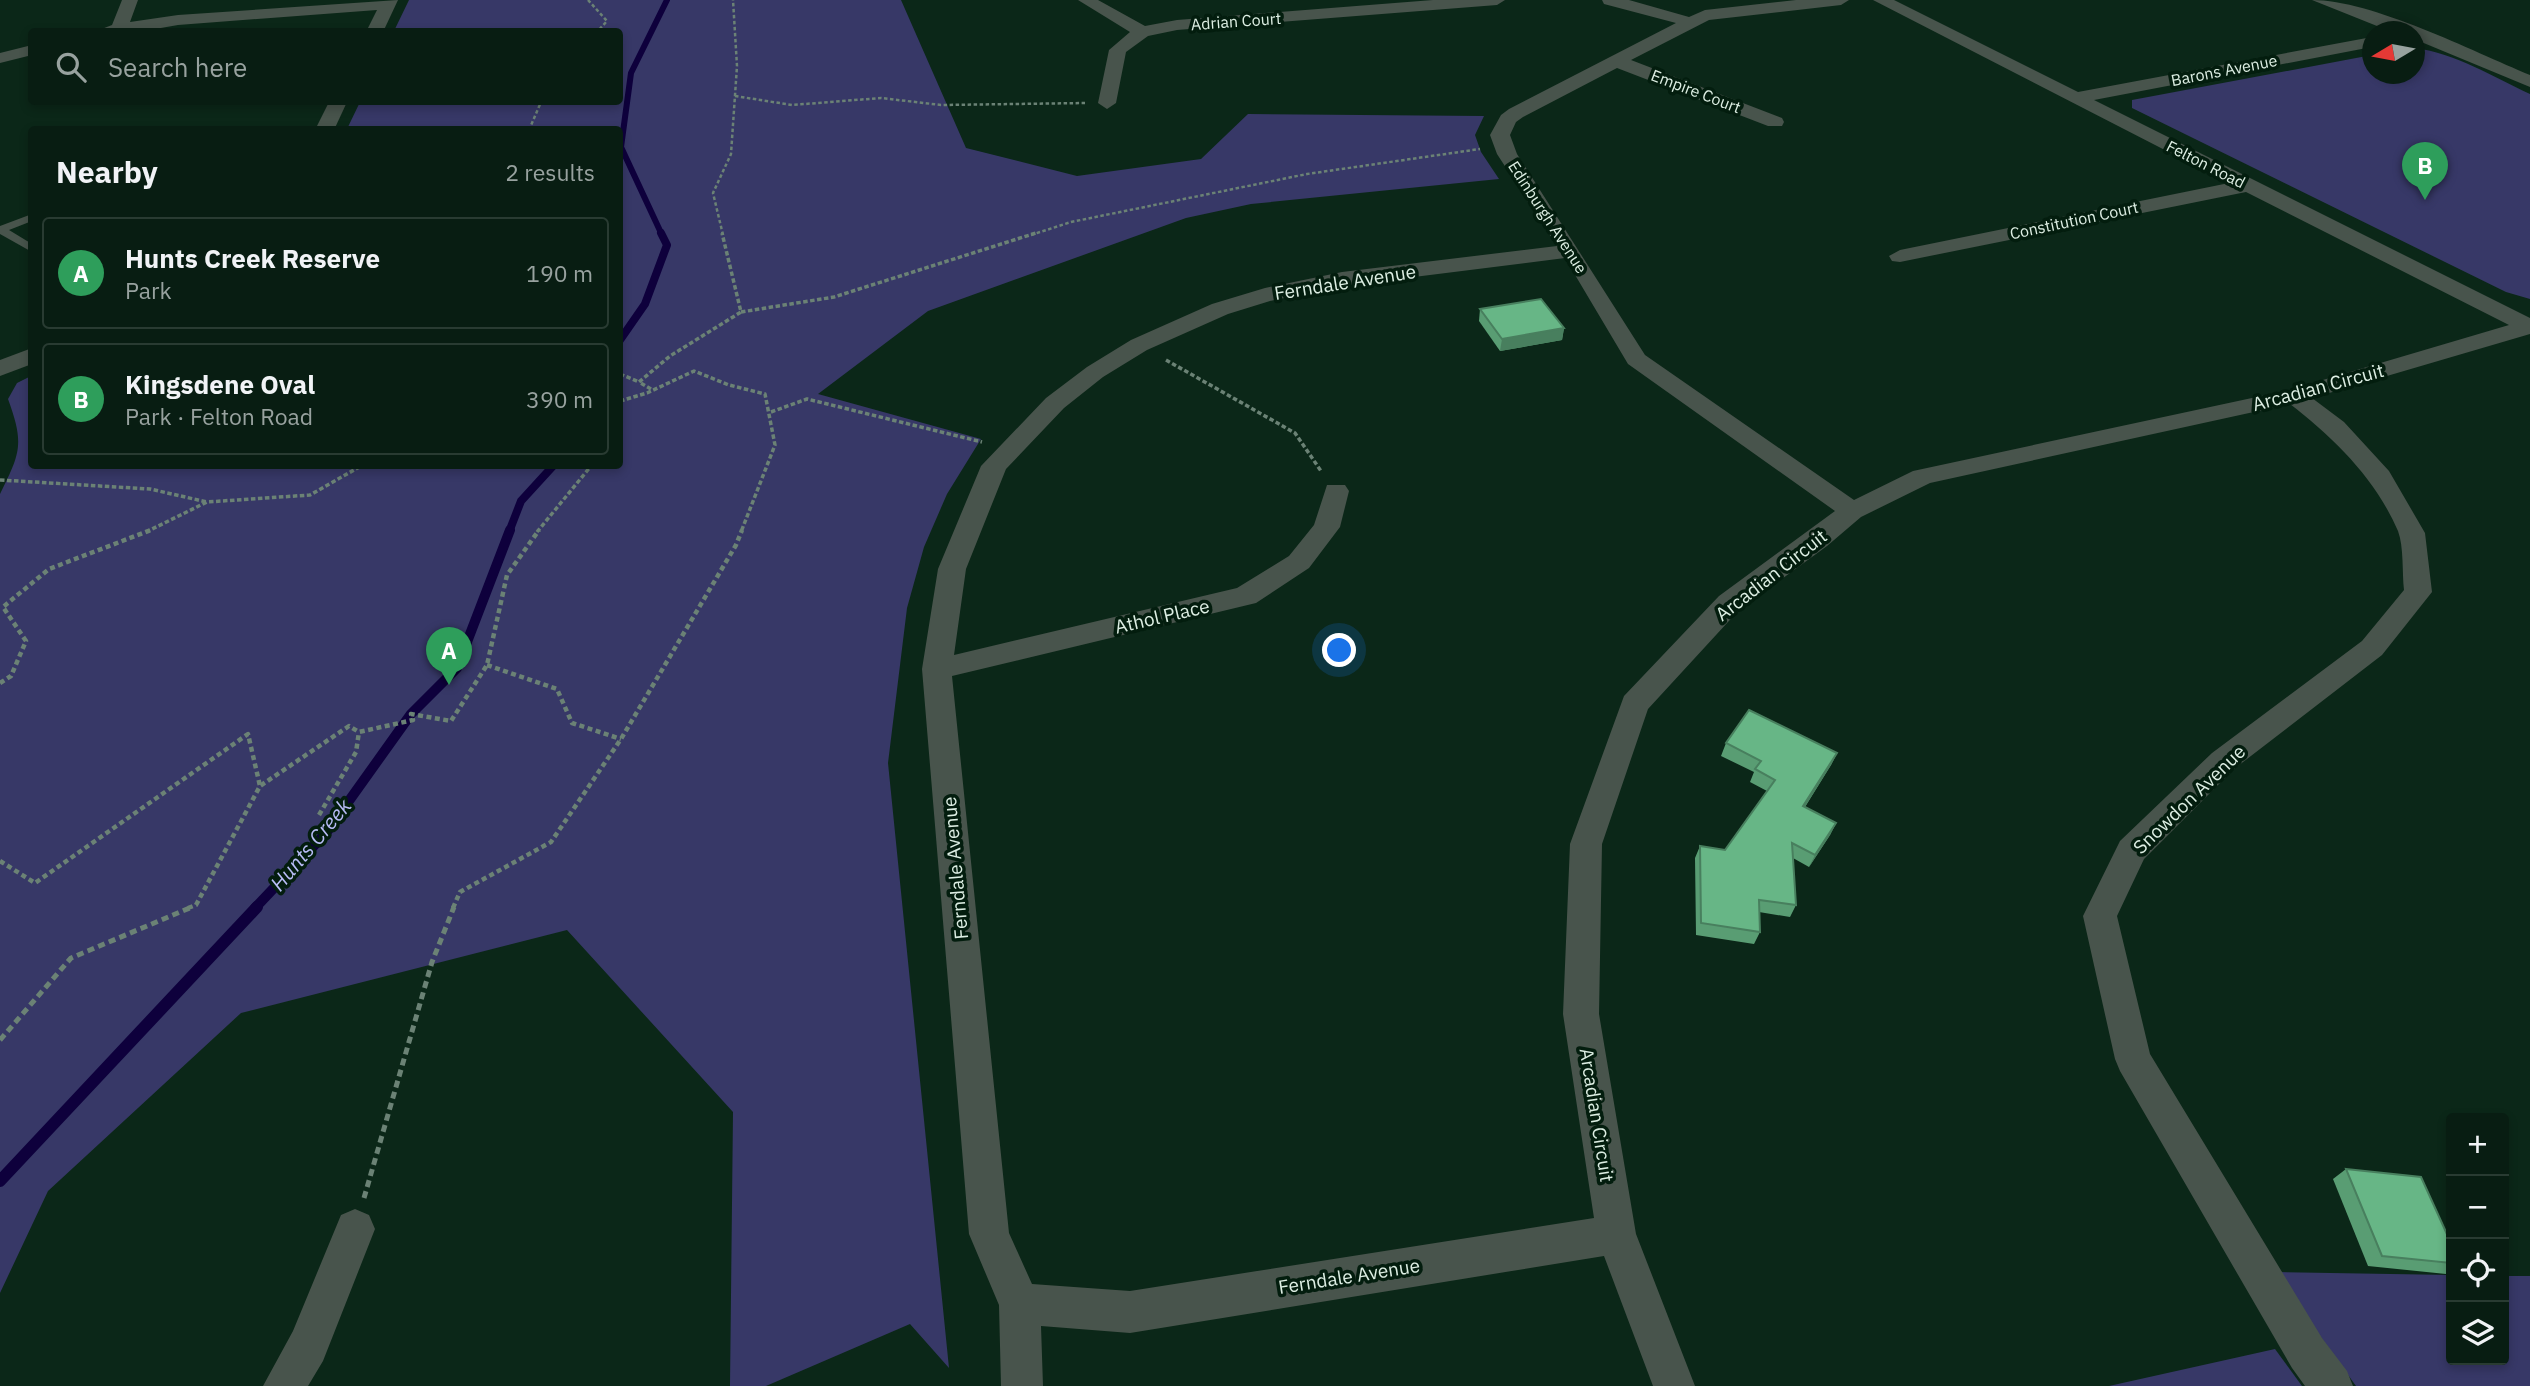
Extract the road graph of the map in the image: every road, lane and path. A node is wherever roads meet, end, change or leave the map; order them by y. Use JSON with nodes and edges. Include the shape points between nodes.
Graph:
{"nodes":[{"id":1,"x":130,"y":0,"type":"edge"},
{"id":2,"x":588,"y":0,"type":"edge"},
{"id":3,"x":733,"y":0,"type":"edge"},
{"id":4,"x":1086,"y":0,"type":"edge"},
{"id":5,"x":1497,"y":0,"type":"edge"},
{"id":6,"x":1610,"y":0,"type":"edge"},
{"id":7,"x":1841,"y":0,"type":"edge"},
{"id":8,"x":1881,"y":0,"type":"edge"},
{"id":9,"x":2320,"y":0,"type":"edge"},
{"id":10,"x":389,"y":2,"type":"edge"},
{"id":11,"x":2380,"y":21,"type":"edge"},
{"id":12,"x":1690,"y":22,"type":"junction"},
{"id":13,"x":112,"y":28,"type":"edge"},
{"id":14,"x":124,"y":28,"type":"edge"},
{"id":15,"x":376,"y":28,"type":"edge"},
{"id":16,"x":601,"y":28,"type":"edge"},
{"id":17,"x":1142,"y":32,"type":"junction"},
{"id":18,"x":2425,"y":38,"type":"edge"},
{"id":19,"x":2362,"y":44,"type":"edge"},
{"id":20,"x":28,"y":51,"type":"edge"},
{"id":21,"x":0,"y":58,"type":"edge"},
{"id":22,"x":1616,"y":61,"type":"junction"},
{"id":23,"x":2530,"y":82,"type":"edge"},
{"id":24,"x":735,"y":96,"type":"junction"},
{"id":25,"x":2076,"y":98,"type":"junction"},
{"id":26,"x":1107,"y":103,"type":"joint"},
{"id":27,"x":336,"y":105,"type":"edge"},
{"id":28,"x":540,"y":105,"type":"edge"},
{"id":29,"x":1775,"y":122,"type":"dead end"},
{"id":30,"x":326,"y":126,"type":"edge"},
{"id":31,"x":531,"y":126,"type":"edge"},
{"id":32,"x":1502,"y":146,"type":"junction"},
{"id":33,"x":2248,"y":185,"type":"junction"},
{"id":34,"x":28,"y":219,"type":"edge"},
{"id":35,"x":2,"y":230,"type":"edge"},
{"id":36,"x":28,"y":246,"type":"edge"},
{"id":37,"x":1571,"y":251,"type":"junction"},
{"id":38,"x":1900,"y":256,"type":"dead end"},
{"id":39,"x":741,"y":312,"type":"junction"},
{"id":40,"x":2529,"y":327,"type":"edge"},
{"id":41,"x":1139,"y":345,"type":"junction"},
{"id":42,"x":28,"y":357,"type":"edge"},
{"id":43,"x":0,"y":369,"type":"edge"},
{"id":44,"x":623,"y":375,"type":"edge"},
{"id":45,"x":639,"y":382,"type":"junction"},
{"id":46,"x":651,"y":389,"type":"junction"},
{"id":47,"x":2294,"y":396,"type":"junction"},
{"id":48,"x":623,"y":401,"type":"edge"},
{"id":49,"x":771,"y":412,"type":"junction"},
{"id":50,"x":1010,"y":448,"type":"junction"},
{"id":51,"x":356,"y":469,"type":"edge"},
{"id":52,"x":588,"y":469,"type":"edge"},
{"id":53,"x":0,"y":480,"type":"edge"},
{"id":54,"x":1336,"y":491,"type":"joint"},
{"id":55,"x":208,"y":502,"type":"junction"},
{"id":56,"x":1852,"y":511,"type":"junction"},
{"id":57,"x":487,"y":665,"type":"junction"},
{"id":58,"x":937,"y":669,"type":"junction"},
{"id":59,"x":0,"y":683,"type":"edge"},
{"id":60,"x":359,"y":732,"type":"junction"},
{"id":61,"x":621,"y":739,"type":"junction"},
{"id":62,"x":260,"y":786,"type":"junction"},
{"id":63,"x":319,"y":815,"type":"dead end"},
{"id":64,"x":0,"y":861,"type":"edge"},
{"id":65,"x":0,"y":1040,"type":"edge"},
{"id":66,"x":355,"y":1229,"type":"joint"},
{"id":67,"x":1616,"y":1234,"type":"junction"},
{"id":68,"x":1020,"y":1304,"type":"junction"},
{"id":69,"x":284,"y":1386,"type":"edge"},
{"id":70,"x":1021,"y":1386,"type":"edge"},
{"id":71,"x":1674,"y":1386,"type":"edge"},
{"id":72,"x":2332,"y":1386,"type":"edge"}],
"edges":[{"from":1,"to":13,"type":"street"},
{"from":2,"to":16,"type":"path","via":[[607,22]]},
{"from":3,"to":24,"type":"path"},
{"from":4,"to":17,"type":"street"},
{"from":5,"to":17,"type":"street","name":"Adrian Court","via":[[1177,25]]},
{"from":6,"to":12,"type":"street"},
{"from":7,"to":12,"type":"street","name":"Edinburgh Avenue","via":[[1705,15]]},
{"from":8,"to":25,"type":"street","name":"Felton Road"},
{"from":9,"to":11,"type":"street"},
{"from":10,"to":14,"type":"street"},
{"from":10,"to":15,"type":"street"},
{"from":12,"to":22,"type":"street","name":"Edinburgh Avenue"},
{"from":17,"to":26,"type":"street","via":[[1118,50]]},
{"from":18,"to":23,"type":"street"},
{"from":19,"to":25,"type":"street","name":"Barons Avenue"},
{"from":20,"to":21,"type":"street"},
{"from":22,"to":29,"type":"street","name":"Empire Court"},
{"from":22,"to":32,"type":"street","name":"Edinburgh Avenue","via":[[1508,119],[1500,135]]},
{"from":24,"to":26,"type":"path","via":[[792,105],[880,98],[941,105]]},
{"from":24,"to":39,"type":"path","via":[[731,154],[713,193]]},
{"from":25,"to":33,"type":"street","name":"Felton Road"},
{"from":27,"to":30,"type":"street"},
{"from":28,"to":31,"type":"path"},
{"from":32,"to":37,"type":"street","name":"Edinburgh Avenue"},
{"from":32,"to":39,"type":"path","via":[[1307,174],[1071,222],[834,297]]},
{"from":33,"to":38,"type":"street","name":"Constitution Court"},
{"from":33,"to":40,"type":"street","name":"Felton Road"},
{"from":34,"to":35,"type":"lane"},
{"from":35,"to":36,"type":"lane"},
{"from":37,"to":41,"type":"street","name":"Ferndale Avenue","via":[[1305,286],[1220,309]]},
{"from":37,"to":56,"type":"street","name":"Edinburgh Avenue","via":[[1636,359]]},
{"from":39,"to":45,"type":"path","via":[[670,356]]},
{"from":40,"to":47,"type":"street","name":"Arcadian Circuit"},
{"from":41,"to":50,"type":"street","name":"Ferndale Avenue","via":[[1055,403]]},
{"from":41,"to":54,"type":"path","via":[[1295,433]]},
{"from":42,"to":43,"type":"street"},
{"from":44,"to":45,"type":"path"},
{"from":45,"to":46,"type":"path"},
{"from":46,"to":48,"type":"path","via":[[634,400]]},
{"from":46,"to":49,"type":"path","via":[[694,371],[765,394]]},
{"from":47,"to":56,"type":"street","name":"Arcadian Circuit","via":[[1922,477]]},
{"from":47,"to":72,"type":"street","name":"Snowdon Avenue","via":[[2334,427],[2376,471],[2412,533],[2418,592],[2372,648],[2222,761],[2132,850],[2100,916],[2133,1059],[2307,1353]]},
{"from":49,"to":50,"type":"path","via":[[807,399]]},
{"from":49,"to":61,"type":"path","via":[[775,445],[736,545]]},
{"from":50,"to":58,"type":"street","name":"Ferndale Avenue","via":[[994,466],[952,569]]},
{"from":51,"to":55,"type":"path","via":[[310,495]]},
{"from":52,"to":57,"type":"path","via":[[507,575]]},
{"from":53,"to":55,"type":"path","via":[[150,489]]},
{"from":54,"to":58,"type":"street","name":"Athol Place","via":[[1326,527],[1299,562],[1246,597]]},
{"from":55,"to":59,"type":"path","via":[[166,524],[49,569],[3,607],[26,641],[12,676]]},
{"from":56,"to":67,"type":"street","name":"Arcadian Circuit","via":[[1729,603],[1635,704],[1586,844],[1581,1014]]},
{"from":57,"to":60,"type":"path","via":[[451,721],[411,714],[413,720]]},
{"from":57,"to":61,"type":"path","via":[[557,689],[572,723]]},
{"from":58,"to":68,"type":"street","name":"Ferndale Avenue","via":[[989,1234]]},
{"from":60,"to":62,"type":"path","via":[[349,726]]},
{"from":60,"to":63,"type":"path","via":[[356,752]]},
{"from":61,"to":66,"type":"path","via":[[551,842],[460,892],[432,962]]},
{"from":62,"to":64,"type":"path","via":[[248,734],[35,883]]},
{"from":62,"to":65,"type":"path","via":[[196,905],[71,958]]},
{"from":66,"to":69,"type":"street","via":[[308,1346]]},
{"from":67,"to":68,"type":"street","name":"Ferndale Avenue","via":[[1130,1312]]},
{"from":67,"to":71,"type":"street","name":"Arcadian Circuit"},
{"from":68,"to":70,"type":"street"}]}
